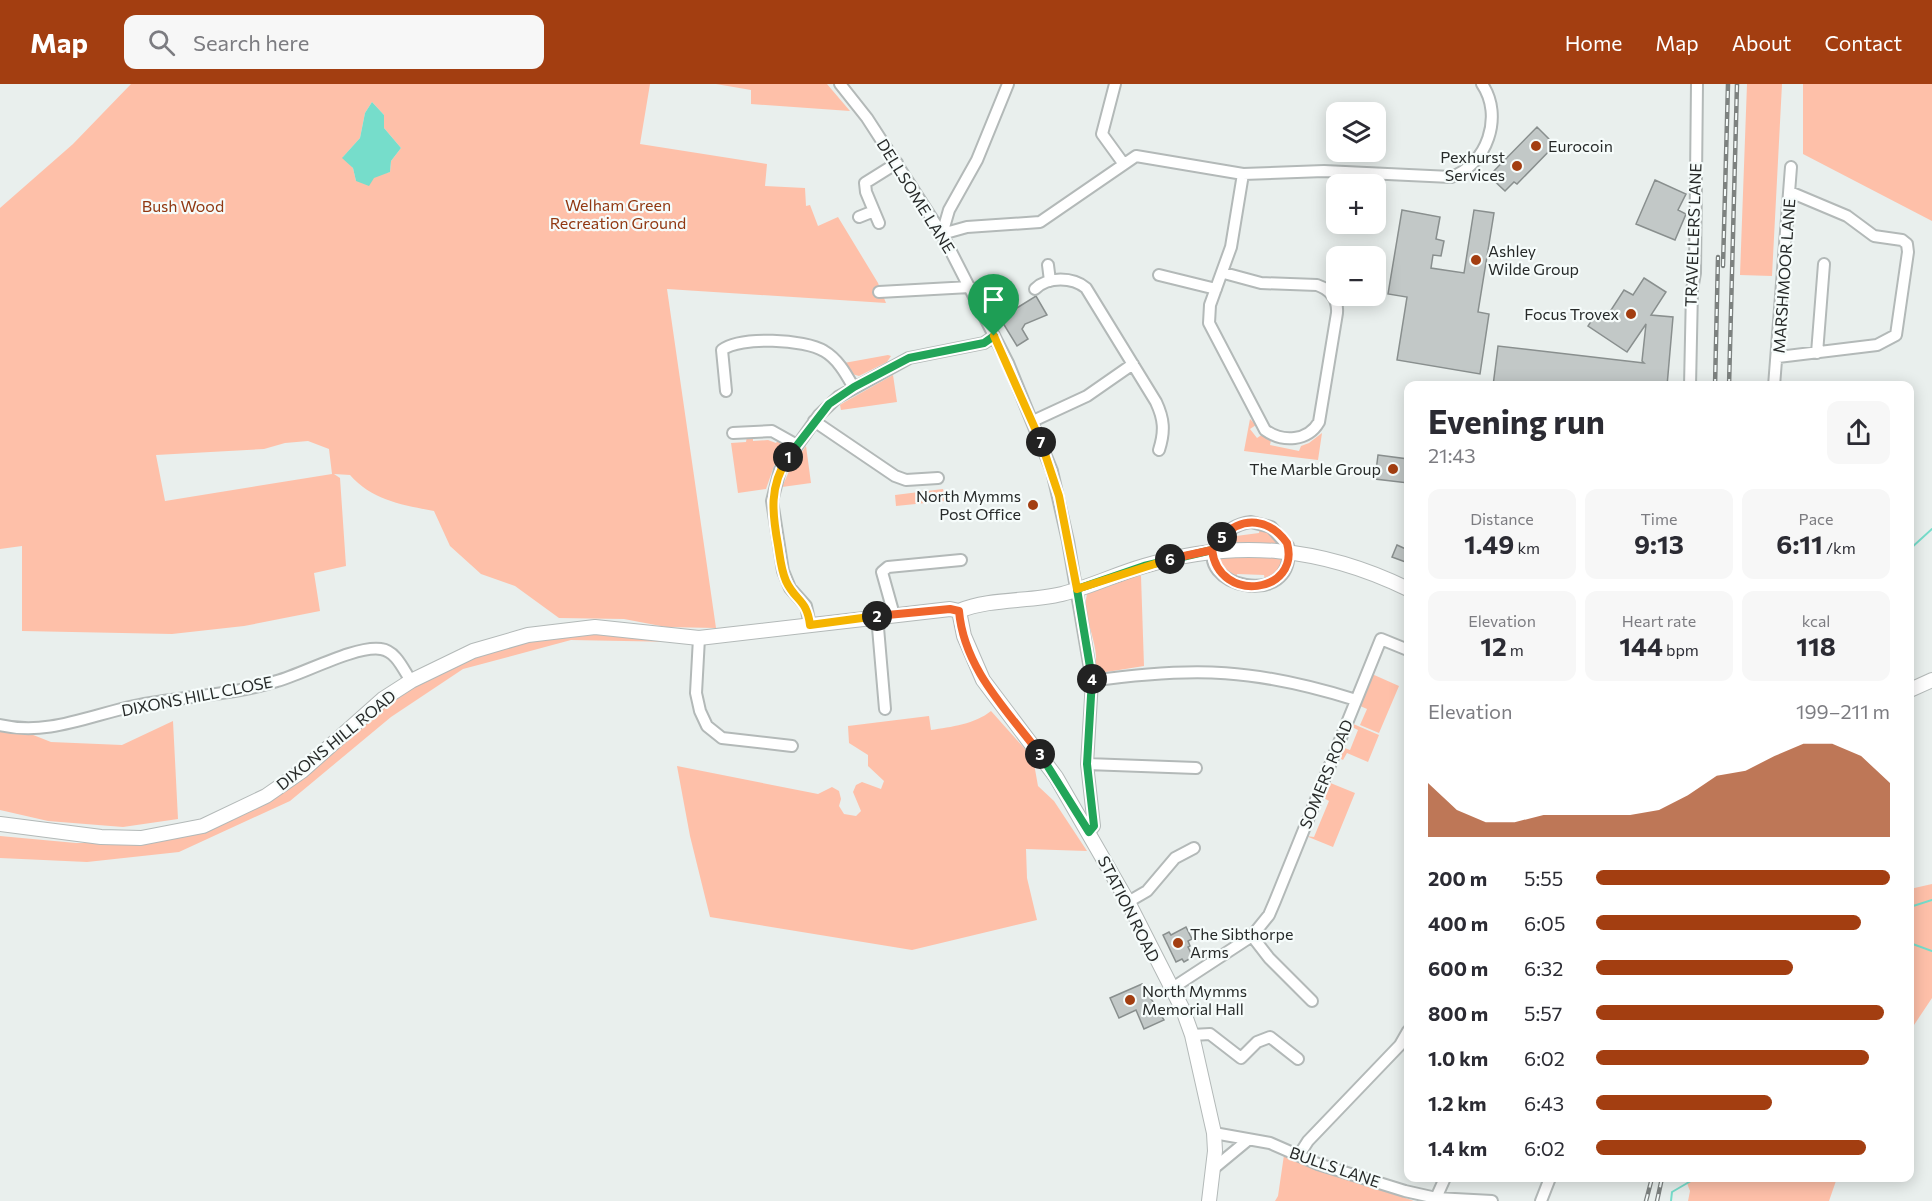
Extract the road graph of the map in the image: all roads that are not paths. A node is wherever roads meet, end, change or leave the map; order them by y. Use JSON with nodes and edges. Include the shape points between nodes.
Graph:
{"nodes":[{"id":1,"x":840,"y":84,"type":"edge"},
{"id":2,"x":1008,"y":84,"type":"edge"},
{"id":3,"x":1115,"y":84,"type":"edge"},
{"id":4,"x":1697,"y":84,"type":"edge"},
{"id":5,"x":1487,"y":86,"type":"edge"},
{"id":6,"x":897,"y":163,"type":"junction"},
{"id":7,"x":1123,"y":163,"type":"junction"},
{"id":8,"x":1791,"y":167,"type":"dead end"},
{"id":9,"x":1243,"y":174,"type":"junction"},
{"id":10,"x":1790,"y":192,"type":"junction"},
{"id":11,"x":874,"y":211,"type":"junction"},
{"id":12,"x":859,"y":217,"type":"dead end"},
{"id":13,"x":879,"y":223,"type":"dead end"},
{"id":14,"x":942,"y":234,"type":"junction"},
{"id":15,"x":1824,"y":264,"type":"dead end"},
{"id":16,"x":1048,"y":265,"type":"dead end"},
{"id":17,"x":1224,"y":273,"type":"junction"},
{"id":18,"x":1159,"y":274,"type":"dead end"},
{"id":19,"x":1050,"y":281,"type":"junction"},
{"id":20,"x":970,"y":287,"type":"junction"},
{"id":21,"x":1035,"y":289,"type":"dead end"},
{"id":22,"x":1216,"y":290,"type":"junction"},
{"id":23,"x":879,"y":292,"type":"dead end"},
{"id":24,"x":994,"y":336,"type":"junction"},
{"id":25,"x":1817,"y":353,"type":"junction"},
{"id":26,"x":1778,"y":357,"type":"junction"},
{"id":27,"x":1133,"y":364,"type":"junction"},
{"id":28,"x":1690,"y":381,"type":"edge"},
{"id":29,"x":1775,"y":381,"type":"edge"},
{"id":30,"x":854,"y":387,"type":"junction"},
{"id":31,"x":726,"y":391,"type":"dead end"},
{"id":32,"x":814,"y":421,"type":"junction"},
{"id":33,"x":1033,"y":421,"type":"junction"},
{"id":34,"x":733,"y":434,"type":"dead end"},
{"id":35,"x":797,"y":445,"type":"junction"},
{"id":36,"x":1159,"y":450,"type":"dead end"},
{"id":37,"x":938,"y":478,"type":"dead end"},
{"id":38,"x":1212,"y":550,"type":"junction"},
{"id":39,"x":1289,"y":552,"type":"junction"},
{"id":40,"x":961,"y":560,"type":"dead end"},
{"id":41,"x":1404,"y":588,"type":"edge"},
{"id":42,"x":1077,"y":589,"type":"junction"},
{"id":43,"x":959,"y":611,"type":"junction"},
{"id":44,"x":894,"y":615,"type":"junction"},
{"id":45,"x":877,"y":616,"type":"junction"},
{"id":46,"x":810,"y":625,"type":"junction"},
{"id":47,"x":699,"y":638,"type":"junction"},
{"id":48,"x":1404,"y":648,"type":"edge"},
{"id":49,"x":1932,"y":680,"type":"edge"},
{"id":50,"x":411,"y":681,"type":"junction"},
{"id":51,"x":1092,"y":681,"type":"junction"},
{"id":52,"x":1914,"y":688,"type":"edge"},
{"id":53,"x":1356,"y":700,"type":"junction"},
{"id":54,"x":885,"y":709,"type":"dead end"},
{"id":55,"x":0,"y":725,"type":"edge"},
{"id":56,"x":792,"y":746,"type":"dead end"},
{"id":57,"x":1087,"y":764,"type":"junction"},
{"id":58,"x":1196,"y":768,"type":"dead end"},
{"id":59,"x":0,"y":824,"type":"edge"},
{"id":60,"x":1089,"y":832,"type":"junction"},
{"id":61,"x":1194,"y":848,"type":"dead end"},
{"id":62,"x":1128,"y":902,"type":"junction"},
{"id":63,"x":1252,"y":936,"type":"junction"},
{"id":64,"x":1171,"y":989,"type":"junction"},
{"id":65,"x":1312,"y":1001,"type":"dead end"},
{"id":66,"x":1192,"y":1035,"type":"junction"},
{"id":67,"x":1404,"y":1038,"type":"edge"},
{"id":68,"x":1298,"y":1059,"type":"dead end"},
{"id":69,"x":1214,"y":1133,"type":"junction"},
{"id":70,"x":1248,"y":1140,"type":"junction"},
{"id":71,"x":1299,"y":1155,"type":"junction"},
{"id":72,"x":1213,"y":1169,"type":"junction"},
{"id":73,"x":1442,"y":1182,"type":"edge"},
{"id":74,"x":1548,"y":1182,"type":"edge"},
{"id":75,"x":1436,"y":1198,"type":"junction"},
{"id":76,"x":1209,"y":1201,"type":"edge"},
{"id":77,"x":1492,"y":1201,"type":"edge"},
{"id":78,"x":1541,"y":1201,"type":"edge"}],
"edges":[{"from":1,"to":6,"type":"street","name":"DELLSOME LANE"},
{"from":2,"to":14,"type":"street","via":[[977,160],[949,210]]},
{"from":3,"to":7,"type":"street","via":[[1102,134]]},
{"from":4,"to":28,"type":"street","name":"TRAVELLERS LANE"},
{"from":5,"to":9,"type":"street","via":[[1492,118],[1489,140],[1461,174]]},
{"from":6,"to":11,"type":"street","via":[[866,181]]},
{"from":6,"to":14,"type":"street","name":"DELLSOME LANE"},
{"from":7,"to":9,"type":"street","via":[[1143,155]]},
{"from":7,"to":14,"type":"street","via":[[1040,222],[967,227]]},
{"from":8,"to":10,"type":"street","name":"MARSHMOOR LANE"},
{"from":9,"to":17,"type":"street"},
{"from":10,"to":25,"type":"street","via":[[1847,216],[1874,236],[1907,244],[1896,335],[1877,345]]},
{"from":10,"to":26,"type":"street","name":"MARSHMOOR LANE"},
{"from":11,"to":12,"type":"street"},
{"from":11,"to":13,"type":"street"},
{"from":14,"to":20,"type":"street","name":"DELLSOME LANE"},
{"from":15,"to":25,"type":"street"},
{"from":16,"to":19,"type":"street"},
{"from":17,"to":22,"type":"street"},
{"from":17,"to":22,"type":"street","via":[[1261,283],[1317,285],[1335,298],[1337,314],[1319,422],[1310,434],[1296,438],[1277,436],[1262,425],[1212,332],[1209,314]]},
{"from":18,"to":22,"type":"street"},
{"from":19,"to":21,"type":"street"},
{"from":19,"to":27,"type":"street","via":[[1074,280],[1086,288]]},
{"from":20,"to":23,"type":"street"},
{"from":20,"to":24,"type":"street","name":"DELLSOME LANE"},
{"from":24,"to":30,"type":"street","via":[[984,343],[909,358]]},
{"from":24,"to":33,"type":"street","name":"DELLSOME LANE"},
{"from":25,"to":26,"type":"street"},
{"from":26,"to":29,"type":"street","name":"MARSHMOOR LANE"},
{"from":27,"to":33,"type":"street","via":[[1087,396]]},
{"from":27,"to":36,"type":"street","via":[[1161,414],[1164,435]]},
{"from":30,"to":31,"type":"street","via":[[836,361],[815,346],[766,341],[722,350]]},
{"from":30,"to":32,"type":"street","via":[[829,404]]},
{"from":32,"to":35,"type":"street"},
{"from":32,"to":37,"type":"street","via":[[896,476],[906,480]]},
{"from":33,"to":42,"type":"street","name":"DELLSOME LANE","via":[[1059,496]]},
{"from":34,"to":35,"type":"street","via":[[772,431]]},
{"from":35,"to":46,"type":"street","via":[[776,480],[772,513],[783,572],[790,588],[807,606]]},
{"from":38,"to":39,"type":"street","name":"DIXONS HILL ROAD","via":[[1252,548]]},
{"from":38,"to":39,"type":"street","via":[[1231,528],[1251,522],[1277,531]]},
{"from":38,"to":39,"type":"street","via":[[1214,563],[1224,577],[1255,586],[1269,584],[1280,576],[1287,566]]},
{"from":38,"to":42,"type":"street","name":"DIXONS HILL ROAD","via":[[1144,566]]},
{"from":39,"to":41,"type":"street","name":"DIXONS HILL ROAD","via":[[1338,563]]},
{"from":40,"to":44,"type":"street","via":[[888,567],[882,572]]},
{"from":42,"to":43,"type":"street","name":"DIXONS HILL ROAD"},
{"from":42,"to":51,"type":"street","name":"DELLSOME LANE"},
{"from":43,"to":44,"type":"street","name":"DIXONS HILL ROAD"},
{"from":43,"to":60,"type":"street","name":"STATION ROAD","via":[[964,636],[983,680],[1048,764]]},
{"from":44,"to":45,"type":"street","name":"DIXONS HILL ROAD"},
{"from":45,"to":46,"type":"street","name":"DIXONS HILL ROAD"},
{"from":45,"to":54,"type":"street"},
{"from":46,"to":47,"type":"street","name":"DIXONS HILL ROAD"},
{"from":47,"to":50,"type":"street","name":"DIXONS HILL ROAD","via":[[595,627],[553,631],[484,647]]},
{"from":47,"to":56,"type":"street","via":[[696,693],[707,726],[722,738]]},
{"from":48,"to":53,"type":"street","via":[[1381,639]]},
{"from":49,"to":52,"type":"street"},
{"from":50,"to":55,"type":"street","name":"DIXONS HILL CLOSE","via":[[392,653],[375,648],[240,691],[134,706],[53,728]]},
{"from":50,"to":59,"type":"street","name":"DIXONS HILL ROAD","via":[[382,699],[302,771],[266,796],[203,826],[141,838]]},
{"from":51,"to":53,"type":"street","name":"SOMERS ROAD","via":[[1172,671],[1225,671],[1303,684]]},
{"from":51,"to":57,"type":"street","name":"DELLSOME LANE"},
{"from":53,"to":63,"type":"street","name":"SOMERS ROAD","via":[[1269,915]]},
{"from":57,"to":58,"type":"street"},
{"from":57,"to":60,"type":"street","name":"DELLSOME LANE","via":[[1094,826]]},
{"from":60,"to":62,"type":"street","name":"STATION ROAD"},
{"from":61,"to":62,"type":"street","via":[[1175,858],[1147,891]]},
{"from":62,"to":64,"type":"street","name":"STATION ROAD"},
{"from":63,"to":64,"type":"street","name":"SOMERS ROAD"},
{"from":63,"to":65,"type":"street"},
{"from":64,"to":66,"type":"street","name":"STATION ROAD"},
{"from":66,"to":68,"type":"street","via":[[1210,1034],[1242,1058],[1257,1042],[1270,1036]]},
{"from":66,"to":69,"type":"street","name":"STATION ROAD"},
{"from":67,"to":71,"type":"street"},
{"from":69,"to":70,"type":"street","name":"BULLS LANE"},
{"from":69,"to":72,"type":"street","name":"STATION ROAD"},
{"from":70,"to":71,"type":"street","name":"BULLS LANE","via":[[1270,1143]]},
{"from":70,"to":72,"type":"street"},
{"from":71,"to":75,"type":"street","name":"BULLS LANE","via":[[1360,1178]]},
{"from":72,"to":76,"type":"street","name":"STATION ROAD"},
{"from":73,"to":75,"type":"street"},
{"from":74,"to":78,"type":"street"},
{"from":75,"to":77,"type":"street","name":"BULLS LANE"}]}
